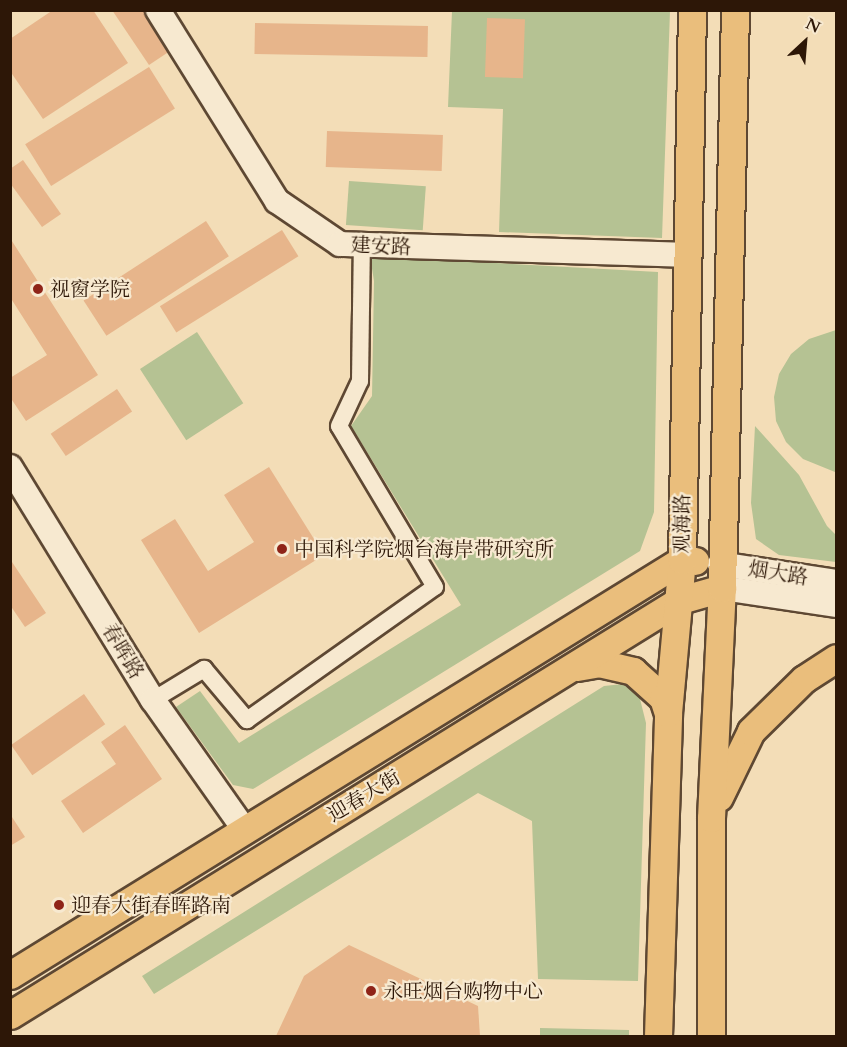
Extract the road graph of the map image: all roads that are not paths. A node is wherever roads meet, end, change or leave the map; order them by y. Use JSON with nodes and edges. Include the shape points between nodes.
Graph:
{"nodes":[{"id":1,"x":158,"y":10,"type":"edge"},
{"id":2,"x":692,"y":10,"type":"edge"},
{"id":3,"x":735,"y":10,"type":"edge"},
{"id":4,"x":362,"y":245,"type":"junction"},
{"id":5,"x":686,"y":255,"type":"junction"},
{"id":6,"x":13,"y":477,"type":"edge"},
{"id":7,"x":682,"y":560,"type":"junction"},
{"id":8,"x":721,"y":576,"type":"junction"},
{"id":9,"x":837,"y":582,"type":"edge"},
{"id":10,"x":680,"y":600,"type":"junction"},
{"id":11,"x":837,"y":605,"type":"edge"},
{"id":12,"x":837,"y":658,"type":"edge"},
{"id":13,"x":576,"y":667,"type":"junction"},
{"id":14,"x":153,"y":700,"type":"junction"},
{"id":15,"x":668,"y":713,"type":"junction"},
{"id":16,"x":711,"y":818,"type":"junction"},
{"id":17,"x":244,"y":829,"type":"junction"},
{"id":18,"x":10,"y":975,"type":"edge"},
{"id":19,"x":10,"y":1015,"type":"edge"},
{"id":20,"x":658,"y":1036,"type":"edge"},
{"id":21,"x":711,"y":1036,"type":"edge"}],
"edges":[{"from":1,"to":4,"type":"street","name":"建安路","via":[[277,201],[339,244]]},
{"from":2,"to":5,"type":"main road","name":"观海路"},
{"from":3,"to":8,"type":"main road","name":"观海路"},
{"from":4,"to":5,"type":"street","name":"建安路"},
{"from":4,"to":14,"type":"street","via":[[360,381],[339,426],[435,587],[247,720],[204,669]]},
{"from":5,"to":7,"type":"main road","name":"观海路"},
{"from":6,"to":14,"type":"street","name":"春晖路"},
{"from":7,"to":8,"type":"main road"},
{"from":7,"to":10,"type":"main road","name":"观海路"},
{"from":7,"to":17,"type":"main road","name":"迎春大街"},
{"from":8,"to":9,"type":"street","name":"烟大路"},
{"from":8,"to":10,"type":"main road","name":"迎春大街"},
{"from":8,"to":11,"type":"street","name":"烟大路"},
{"from":8,"to":16,"type":"main road","name":"观海路"},
{"from":10,"to":13,"type":"main road","name":"迎春大街"},
{"from":10,"to":15,"type":"main road","name":"观海路"},
{"from":12,"to":16,"type":"main road","via":[[804,679],[751,731]]},
{"from":13,"to":15,"type":"main road","via":[[599,663],[633,671],[663,698]]},
{"from":13,"to":19,"type":"main road","name":"迎春大街"},
{"from":14,"to":17,"type":"street","name":"春晖路"},
{"from":15,"to":20,"type":"main road","name":"观海路"},
{"from":16,"to":21,"type":"main road","name":"观海路"},
{"from":17,"to":18,"type":"main road","name":"迎春大街"}]}
